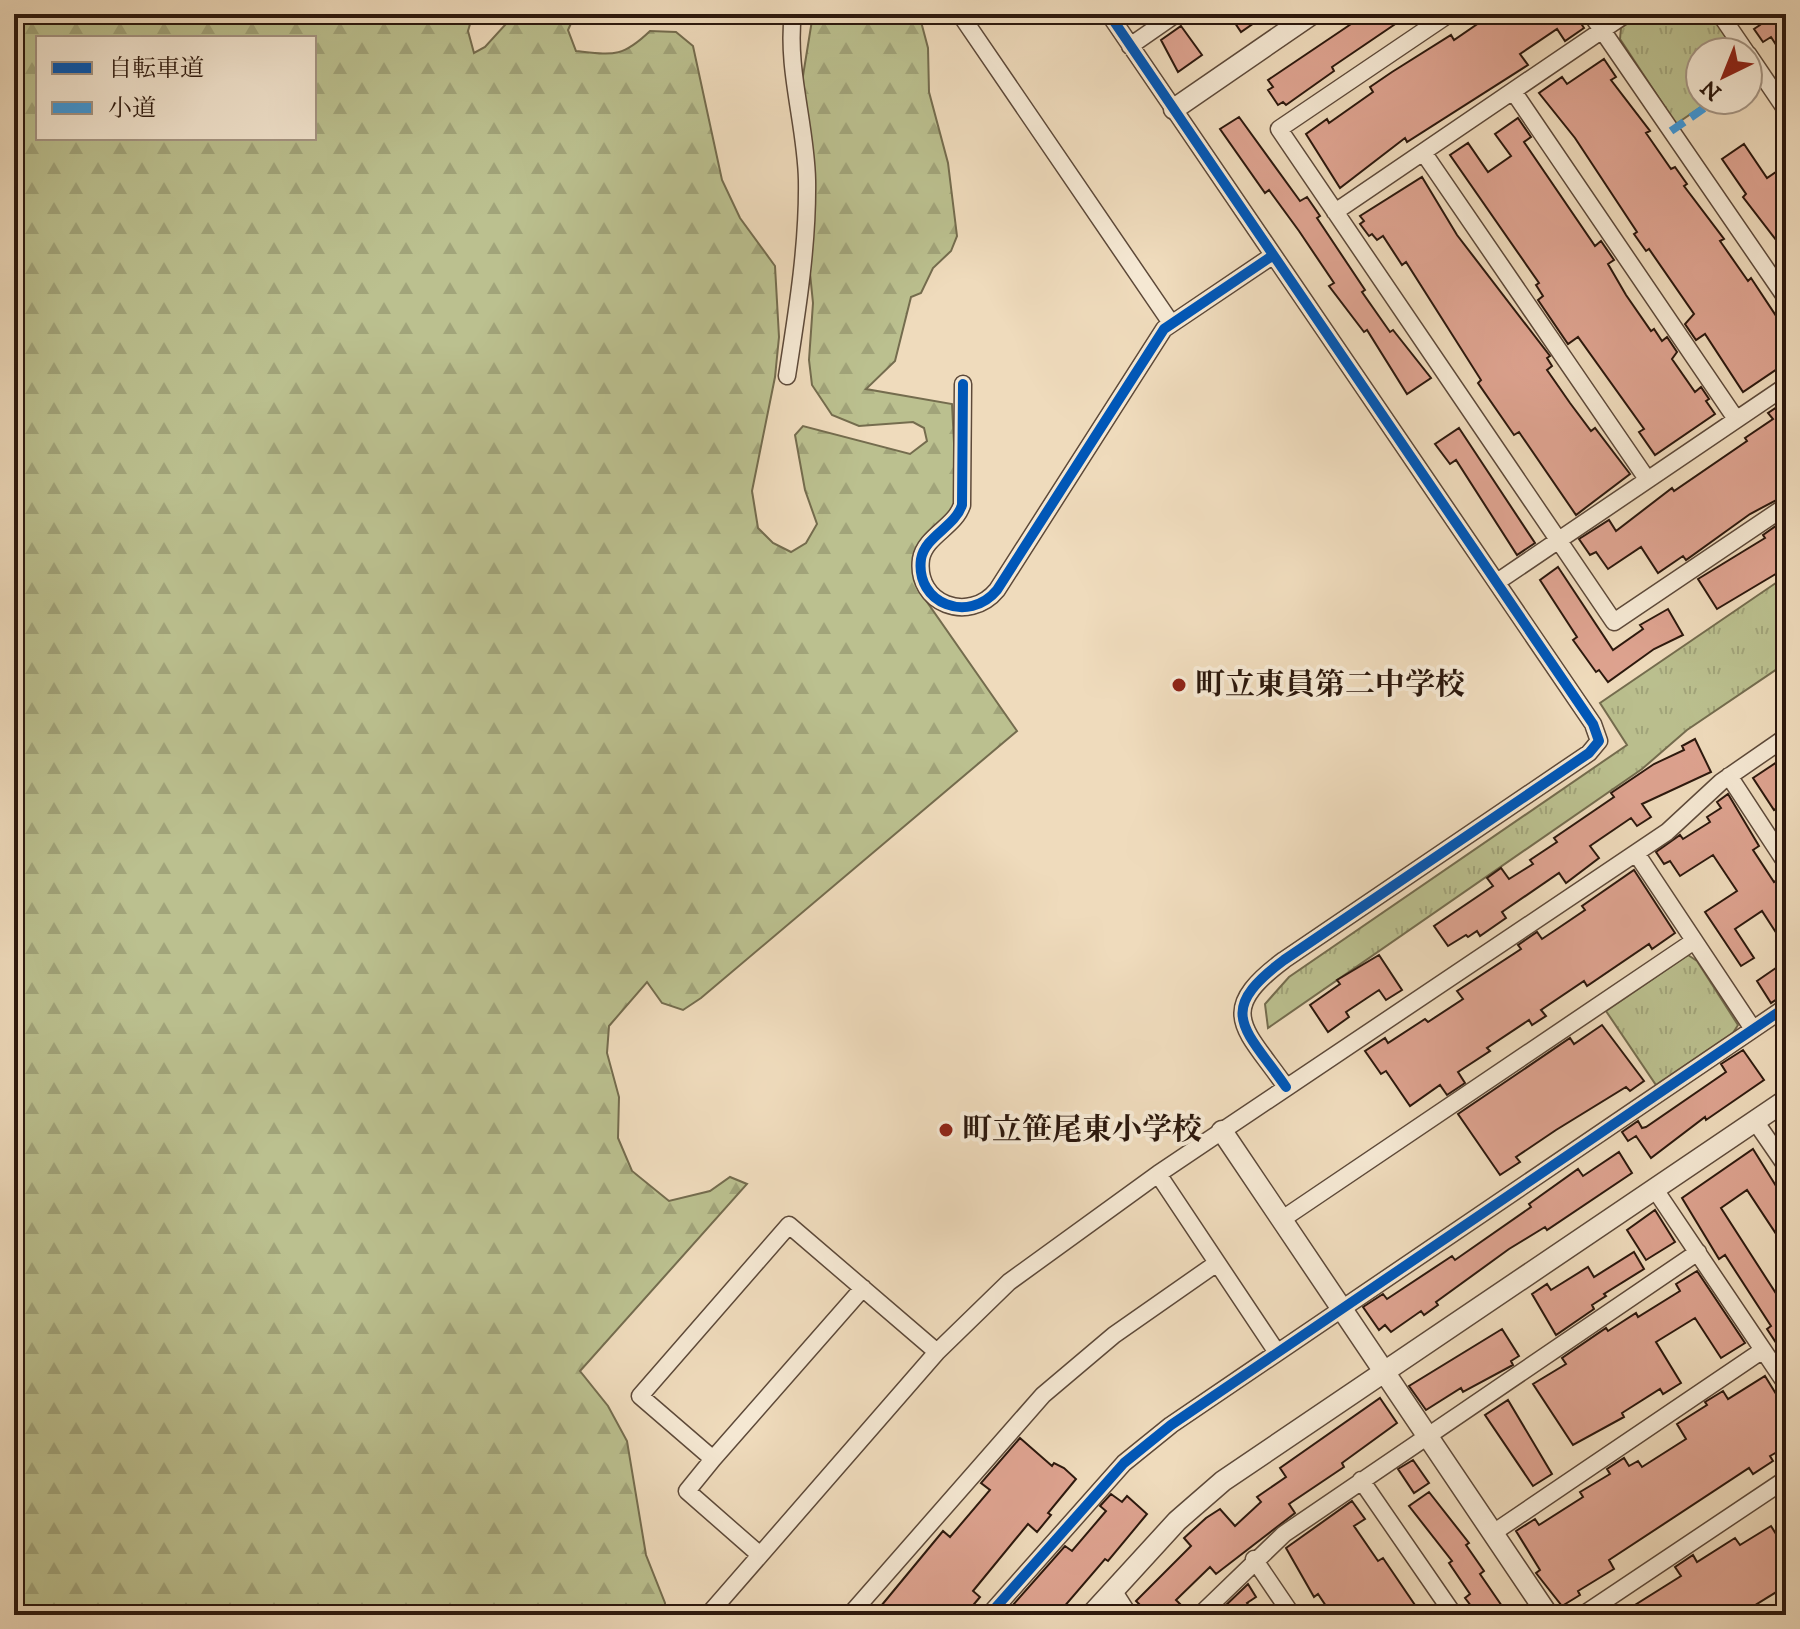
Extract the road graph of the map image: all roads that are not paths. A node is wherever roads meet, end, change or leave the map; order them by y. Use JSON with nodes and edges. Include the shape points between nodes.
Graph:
{"nodes":[{"id":1,"x":793,"y":14,"type":"edge"},
{"id":2,"x":960,"y":14,"type":"edge"},
{"id":3,"x":1109,"y":14,"type":"edge"},
{"id":4,"x":1176,"y":14,"type":"edge"},
{"id":5,"x":1312,"y":14,"type":"edge"},
{"id":6,"x":1449,"y":14,"type":"edge"},
{"id":7,"x":1591,"y":14,"type":"edge"},
{"id":8,"x":1626,"y":14,"type":"edge"},
{"id":9,"x":1720,"y":14,"type":"edge"},
{"id":10,"x":1602,"y":30,"type":"junction"},
{"id":11,"x":1735,"y":36,"type":"edge"},
{"id":12,"x":1130,"y":46,"type":"junction"},
{"id":13,"x":1764,"y":78,"type":"edge"},
{"id":14,"x":1513,"y":91,"type":"junction"},
{"id":15,"x":1174,"y":109,"type":"junction"},
{"id":16,"x":1786,"y":110,"type":"edge"},
{"id":17,"x":1423,"y":152,"type":"junction"},
{"id":18,"x":1335,"y":212,"type":"junction"},
{"id":19,"x":1272,"y":256,"type":"junction"},
{"id":20,"x":1786,"y":298,"type":"edge"},
{"id":21,"x":1171,"y":323,"type":"junction"},
{"id":22,"x":787,"y":376,"type":"dead end"},
{"id":23,"x":963,"y":384,"type":"dead end"},
{"id":24,"x":1786,"y":386,"type":"edge"},
{"id":25,"x":1736,"y":419,"type":"junction"},
{"id":26,"x":1647,"y":479,"type":"junction"},
{"id":27,"x":1786,"y":506,"type":"edge"},
{"id":28,"x":1558,"y":541,"type":"junction"},
{"id":29,"x":1497,"y":582,"type":"junction"},
{"id":30,"x":1786,"y":737,"type":"edge"},
{"id":31,"x":1729,"y":776,"type":"junction"},
{"id":32,"x":1636,"y":853,"type":"junction"},
{"id":33,"x":1786,"y":863,"type":"edge"},
{"id":34,"x":1694,"y":941,"type":"junction"},
{"id":35,"x":1786,"y":1007,"type":"edge"},
{"id":36,"x":1753,"y":1029,"type":"junction"},
{"id":37,"x":1286,"y":1087,"type":"junction"},
{"id":38,"x":1786,"y":1100,"type":"edge"},
{"id":39,"x":1755,"y":1121,"type":"junction"},
{"id":40,"x":1222,"y":1131,"type":"junction"},
{"id":41,"x":1786,"y":1166,"type":"edge"},
{"id":42,"x":1158,"y":1174,"type":"junction"},
{"id":43,"x":1654,"y":1188,"type":"junction"},
{"id":44,"x":1281,"y":1220,"type":"junction"},
{"id":45,"x":1698,"y":1252,"type":"junction"},
{"id":46,"x":1217,"y":1263,"type":"junction"},
{"id":47,"x":863,"y":1288,"type":"junction"},
{"id":48,"x":1341,"y":1307,"type":"junction"},
{"id":49,"x":1763,"y":1350,"type":"junction"},
{"id":50,"x":1276,"y":1351,"type":"junction"},
{"id":51,"x":937,"y":1352,"type":"junction"},
{"id":52,"x":1383,"y":1372,"type":"junction"},
{"id":53,"x":1786,"y":1384,"type":"edge"},
{"id":54,"x":1426,"y":1435,"type":"junction"},
{"id":55,"x":713,"y":1459,"type":"junction"},
{"id":56,"x":1786,"y":1479,"type":"edge"},
{"id":57,"x":1361,"y":1480,"type":"junction"},
{"id":58,"x":1493,"y":1533,"type":"junction"},
{"id":59,"x":760,"y":1555,"type":"junction"},
{"id":60,"x":1254,"y":1559,"type":"junction"},
{"id":61,"x":1113,"y":1590,"type":"junction"},
{"id":62,"x":708,"y":1615,"type":"edge"},
{"id":63,"x":850,"y":1615,"type":"edge"},
{"id":64,"x":989,"y":1615,"type":"edge"},
{"id":65,"x":1091,"y":1615,"type":"edge"},
{"id":66,"x":1129,"y":1615,"type":"edge"},
{"id":67,"x":1200,"y":1615,"type":"edge"},
{"id":68,"x":1292,"y":1615,"type":"edge"},
{"id":69,"x":1454,"y":1615,"type":"edge"},
{"id":70,"x":1548,"y":1615,"type":"edge"},
{"id":71,"x":1583,"y":1615,"type":"edge"}],
"edges":[{"from":1,"to":22,"type":"street","via":[[791,38],[807,180],[800,289]]},
{"from":2,"to":21,"type":"street"},
{"from":3,"to":12,"type":"street"},
{"from":4,"to":12,"type":"street"},
{"from":5,"to":15,"type":"street"},
{"from":6,"to":18,"type":"street","via":[[1279,129]]},
{"from":7,"to":10,"type":"street"},
{"from":8,"to":10,"type":"street"},
{"from":9,"to":11,"type":"street"},
{"from":10,"to":14,"type":"street"},
{"from":10,"to":20,"type":"street"},
{"from":12,"to":15,"type":"street"},
{"from":13,"to":16,"type":"street"},
{"from":14,"to":17,"type":"street"},
{"from":14,"to":25,"type":"street"},
{"from":15,"to":19,"type":"street"},
{"from":17,"to":18,"type":"street"},
{"from":17,"to":26,"type":"street"},
{"from":18,"to":28,"type":"street"},
{"from":19,"to":21,"type":"street"},
{"from":19,"to":29,"type":"street"},
{"from":21,"to":23,"type":"street","via":[[997,590],[989,600],[966,609],[947,604],[930,591],[921,567],[924,551],[959,515],[962,505]]},
{"from":24,"to":25,"type":"street"},
{"from":25,"to":26,"type":"street"},
{"from":26,"to":28,"type":"street"},
{"from":27,"to":28,"type":"street","via":[[1614,622]]},
{"from":28,"to":29,"type":"street"},
{"from":29,"to":37,"type":"street","via":[[1593,724],[1599,741],[1589,753],[1296,951],[1248,990],[1242,1001],[1244,1021]]},
{"from":30,"to":31,"type":"street"},
{"from":31,"to":32,"type":"street","via":[[1678,824]]},
{"from":31,"to":33,"type":"street"},
{"from":32,"to":34,"type":"street"},
{"from":32,"to":37,"type":"street"},
{"from":34,"to":36,"type":"street"},
{"from":34,"to":44,"type":"street"},
{"from":35,"to":36,"type":"street"},
{"from":36,"to":48,"type":"street"},
{"from":37,"to":40,"type":"street"},
{"from":38,"to":39,"type":"street"},
{"from":39,"to":41,"type":"street"},
{"from":39,"to":43,"type":"street"},
{"from":40,"to":42,"type":"street"},
{"from":40,"to":44,"type":"street"},
{"from":42,"to":46,"type":"street"},
{"from":42,"to":51,"type":"street","via":[[1029,1266]]},
{"from":43,"to":45,"type":"street"},
{"from":43,"to":52,"type":"street"},
{"from":44,"to":48,"type":"street"},
{"from":45,"to":49,"type":"street"},
{"from":45,"to":54,"type":"street"},
{"from":46,"to":50,"type":"street"},
{"from":46,"to":63,"type":"street","via":[[1114,1335],[1043,1395]]},
{"from":47,"to":51,"type":"street"},
{"from":47,"to":55,"type":"street"},
{"from":47,"to":55,"type":"street","via":[[789,1225],[640,1396]]},
{"from":48,"to":50,"type":"street"},
{"from":48,"to":52,"type":"street"},
{"from":49,"to":53,"type":"street"},
{"from":49,"to":58,"type":"street"},
{"from":50,"to":64,"type":"street","via":[[1124,1463]]},
{"from":51,"to":59,"type":"street"},
{"from":52,"to":54,"type":"street"},
{"from":52,"to":61,"type":"street","via":[[1223,1481]]},
{"from":54,"to":57,"type":"street"},
{"from":54,"to":58,"type":"street"},
{"from":55,"to":59,"type":"street","via":[[687,1491]]},
{"from":56,"to":71,"type":"street"},
{"from":57,"to":60,"type":"street"},
{"from":57,"to":69,"type":"street"},
{"from":58,"to":70,"type":"street"},
{"from":59,"to":62,"type":"street"},
{"from":60,"to":67,"type":"street"},
{"from":60,"to":68,"type":"street"},
{"from":61,"to":65,"type":"street"},
{"from":61,"to":66,"type":"street"}]}
